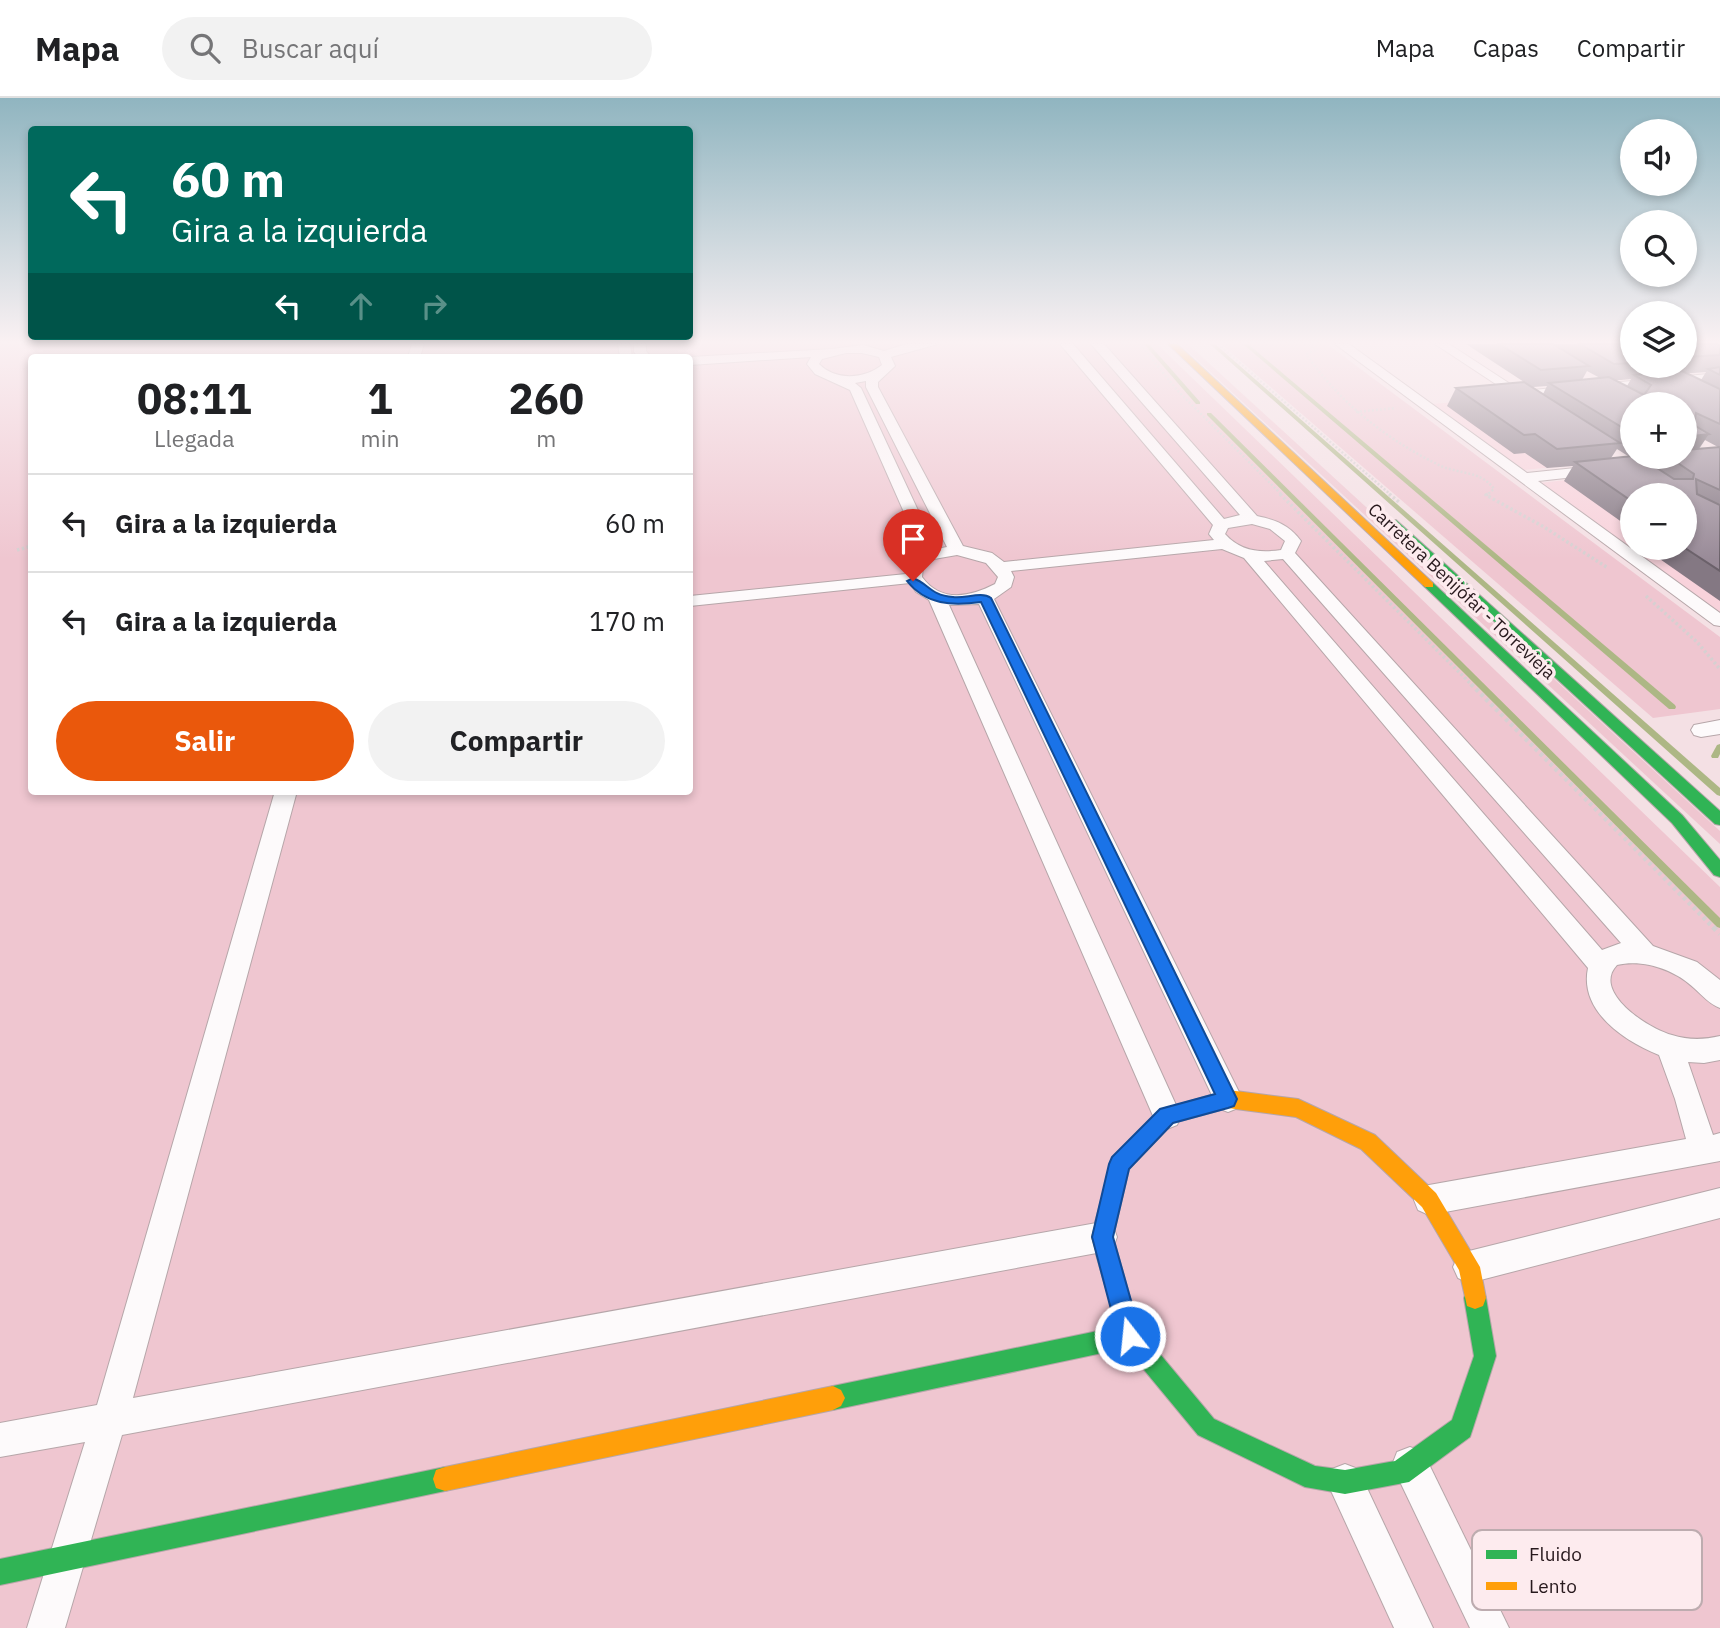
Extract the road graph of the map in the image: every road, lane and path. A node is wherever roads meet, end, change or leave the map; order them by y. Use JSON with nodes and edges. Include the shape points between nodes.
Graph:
{"nodes":[{"id":1,"x":867,"y":415,"type":"edge"},
{"id":2,"x":888,"y":415,"type":"edge"},
{"id":3,"x":1127,"y":415,"type":"edge"},
{"id":4,"x":1160,"y":415,"type":"edge"},
{"id":5,"x":1202,"y":415,"type":"edge"},
{"id":6,"x":1248,"y":415,"type":"edge"},
{"id":7,"x":1360,"y":415,"type":"edge"},
{"id":8,"x":1439,"y":415,"type":"edge"},
{"id":9,"x":1702,"y":447,"type":"edge"},
{"id":10,"x":1605,"y":451,"type":"edge"},
{"id":11,"x":1720,"y":457,"type":"edge"},
{"id":12,"x":1697,"y":460,"type":"edge"},
{"id":13,"x":1620,"y":461,"type":"edge"},
{"id":14,"x":1620,"y":468,"type":"edge"},
{"id":15,"x":1632,"y":469,"type":"edge"},
{"id":16,"x":1524,"y":478,"type":"junction"},
{"id":17,"x":1651,"y":481,"type":"edge"},
{"id":18,"x":1375,"y":507,"type":"dead end"},
{"id":19,"x":1252,"y":519,"type":"junction"},
{"id":20,"x":1221,"y":525,"type":"junction"},
{"id":21,"x":1223,"y":544,"type":"junction"},
{"id":22,"x":28,"y":547,"type":"edge"},
{"id":23,"x":17,"y":550,"type":"dead end"},
{"id":24,"x":957,"y":550,"type":"junction"},
{"id":25,"x":930,"y":554,"type":"junction"},
{"id":26,"x":1287,"y":554,"type":"junction"},
{"id":27,"x":1250,"y":555,"type":"junction"},
{"id":28,"x":1002,"y":567,"type":"junction"},
{"id":29,"x":1618,"y":575,"type":"dead end"},
{"id":30,"x":913,"y":578,"type":"junction"},
{"id":31,"x":1638,"y":589,"type":"dead end"},
{"id":32,"x":937,"y":598,"type":"junction"},
{"id":33,"x":985,"y":598,"type":"junction"},
{"id":34,"x":693,"y":601,"type":"edge"},
{"id":35,"x":1720,"y":621,"type":"edge"},
{"id":36,"x":1720,"y":669,"type":"edge"},
{"id":37,"x":285,"y":795,"type":"edge"},
{"id":38,"x":1720,"y":820,"type":"edge"},
{"id":39,"x":1720,"y":871,"type":"edge"},
{"id":40,"x":1720,"y":934,"type":"edge"},
{"id":41,"x":1645,"y":954,"type":"junction"},
{"id":42,"x":1601,"y":966,"type":"junction"},
{"id":43,"x":1720,"y":997,"type":"edge"},
{"id":44,"x":1669,"y":1047,"type":"junction"},
{"id":45,"x":1720,"y":1048,"type":"edge"},
{"id":46,"x":1228,"y":1099,"type":"junction"},
{"id":47,"x":1167,"y":1116,"type":"junction"},
{"id":48,"x":1711,"y":1148,"type":"edge"},
{"id":49,"x":1429,"y":1200,"type":"junction"},
{"id":50,"x":1720,"y":1203,"type":"edge"},
{"id":51,"x":1102,"y":1237,"type":"junction"},
{"id":52,"x":1469,"y":1267,"type":"junction"},
{"id":53,"x":1130,"y":1336,"type":"junction"},
{"id":54,"x":110,"y":1418,"type":"junction"},
{"id":55,"x":0,"y":1440,"type":"edge"},
{"id":56,"x":1410,"y":1465,"type":"junction"},
{"id":57,"x":1345,"y":1482,"type":"junction"},
{"id":58,"x":67,"y":1557,"type":"junction"},
{"id":59,"x":0,"y":1572,"type":"edge"},
{"id":60,"x":1472,"y":1591,"type":"edge"},
{"id":61,"x":1481,"y":1610,"type":"edge"},
{"id":62,"x":46,"y":1628,"type":"edge"},
{"id":63,"x":1414,"y":1628,"type":"edge"},
{"id":64,"x":1490,"y":1628,"type":"edge"}],
"edges":[{"from":1,"to":25,"type":"street"},
{"from":2,"to":24,"type":"street"},
{"from":3,"to":20,"type":"street"},
{"from":4,"to":19,"type":"street"},
{"from":5,"to":40,"type":"path"},
{"from":6,"to":39,"type":"main road","name":"Carretera Benijófar - Torrevieja","via":[[1677,819]]},
{"from":7,"to":29,"type":"path","via":[[1397,443],[1455,473],[1489,481],[1494,489],[1486,495]]},
{"from":8,"to":16,"type":"street"},
{"from":9,"to":11,"type":"street"},
{"from":10,"to":13,"type":"street"},
{"from":11,"to":12,"type":"street"},
{"from":14,"to":16,"type":"street"},
{"from":15,"to":17,"type":"street"},
{"from":16,"to":35,"type":"street"},
{"from":18,"to":38,"type":"main road","name":"Carretera Benijófar - Torrevieja"},
{"from":19,"to":20,"type":"street"},
{"from":19,"to":26,"type":"street","via":[[1286,531],[1293,541]]},
{"from":20,"to":21,"type":"street","via":[[1217,534]]},
{"from":21,"to":27,"type":"street"},
{"from":21,"to":28,"type":"street"},
{"from":22,"to":23,"type":"path"},
{"from":24,"to":25,"type":"street"},
{"from":24,"to":28,"type":"street","via":[[991,558]]},
{"from":25,"to":30,"type":"street","via":[[918,561]]},
{"from":26,"to":27,"type":"street"},
{"from":26,"to":41,"type":"street"},
{"from":27,"to":42,"type":"street"},
{"from":28,"to":33,"type":"street","via":[[1003,587]]},
{"from":30,"to":32,"type":"street","via":[[922,591]]},
{"from":30,"to":34,"type":"street"},
{"from":31,"to":36,"type":"path"},
{"from":32,"to":33,"type":"street","via":[[956,602]]},
{"from":32,"to":47,"type":"street"},
{"from":33,"to":46,"type":"street"},
{"from":37,"to":54,"type":"street"},
{"from":41,"to":42,"type":"street","via":[[1625,953]]},
{"from":41,"to":43,"type":"street","via":[[1689,970]]},
{"from":42,"to":44,"type":"street","via":[[1601,993],[1611,1008],[1637,1031]]},
{"from":44,"to":45,"type":"street","via":[[1690,1052]]},
{"from":44,"to":48,"type":"street"},
{"from":46,"to":47,"type":"main road"},
{"from":46,"to":49,"type":"main road","via":[[1298,1108],[1368,1142]]},
{"from":47,"to":51,"type":"main road","via":[[1120,1164]]},
{"from":48,"to":49,"type":"street"},
{"from":49,"to":52,"type":"main road"},
{"from":50,"to":52,"type":"street"},
{"from":51,"to":53,"type":"main road"},
{"from":51,"to":54,"type":"street"},
{"from":52,"to":56,"type":"main road","via":[[1485,1356],[1461,1428]]},
{"from":53,"to":57,"type":"main road","via":[[1206,1427],[1314,1478]]},
{"from":53,"to":58,"type":"main road"},
{"from":54,"to":55,"type":"street"},
{"from":54,"to":58,"type":"street"},
{"from":56,"to":57,"type":"main road","via":[[1401,1473]]},
{"from":56,"to":60,"type":"street"},
{"from":57,"to":63,"type":"street"},
{"from":58,"to":59,"type":"main road"},
{"from":58,"to":62,"type":"street"},
{"from":61,"to":64,"type":"street"}]}
